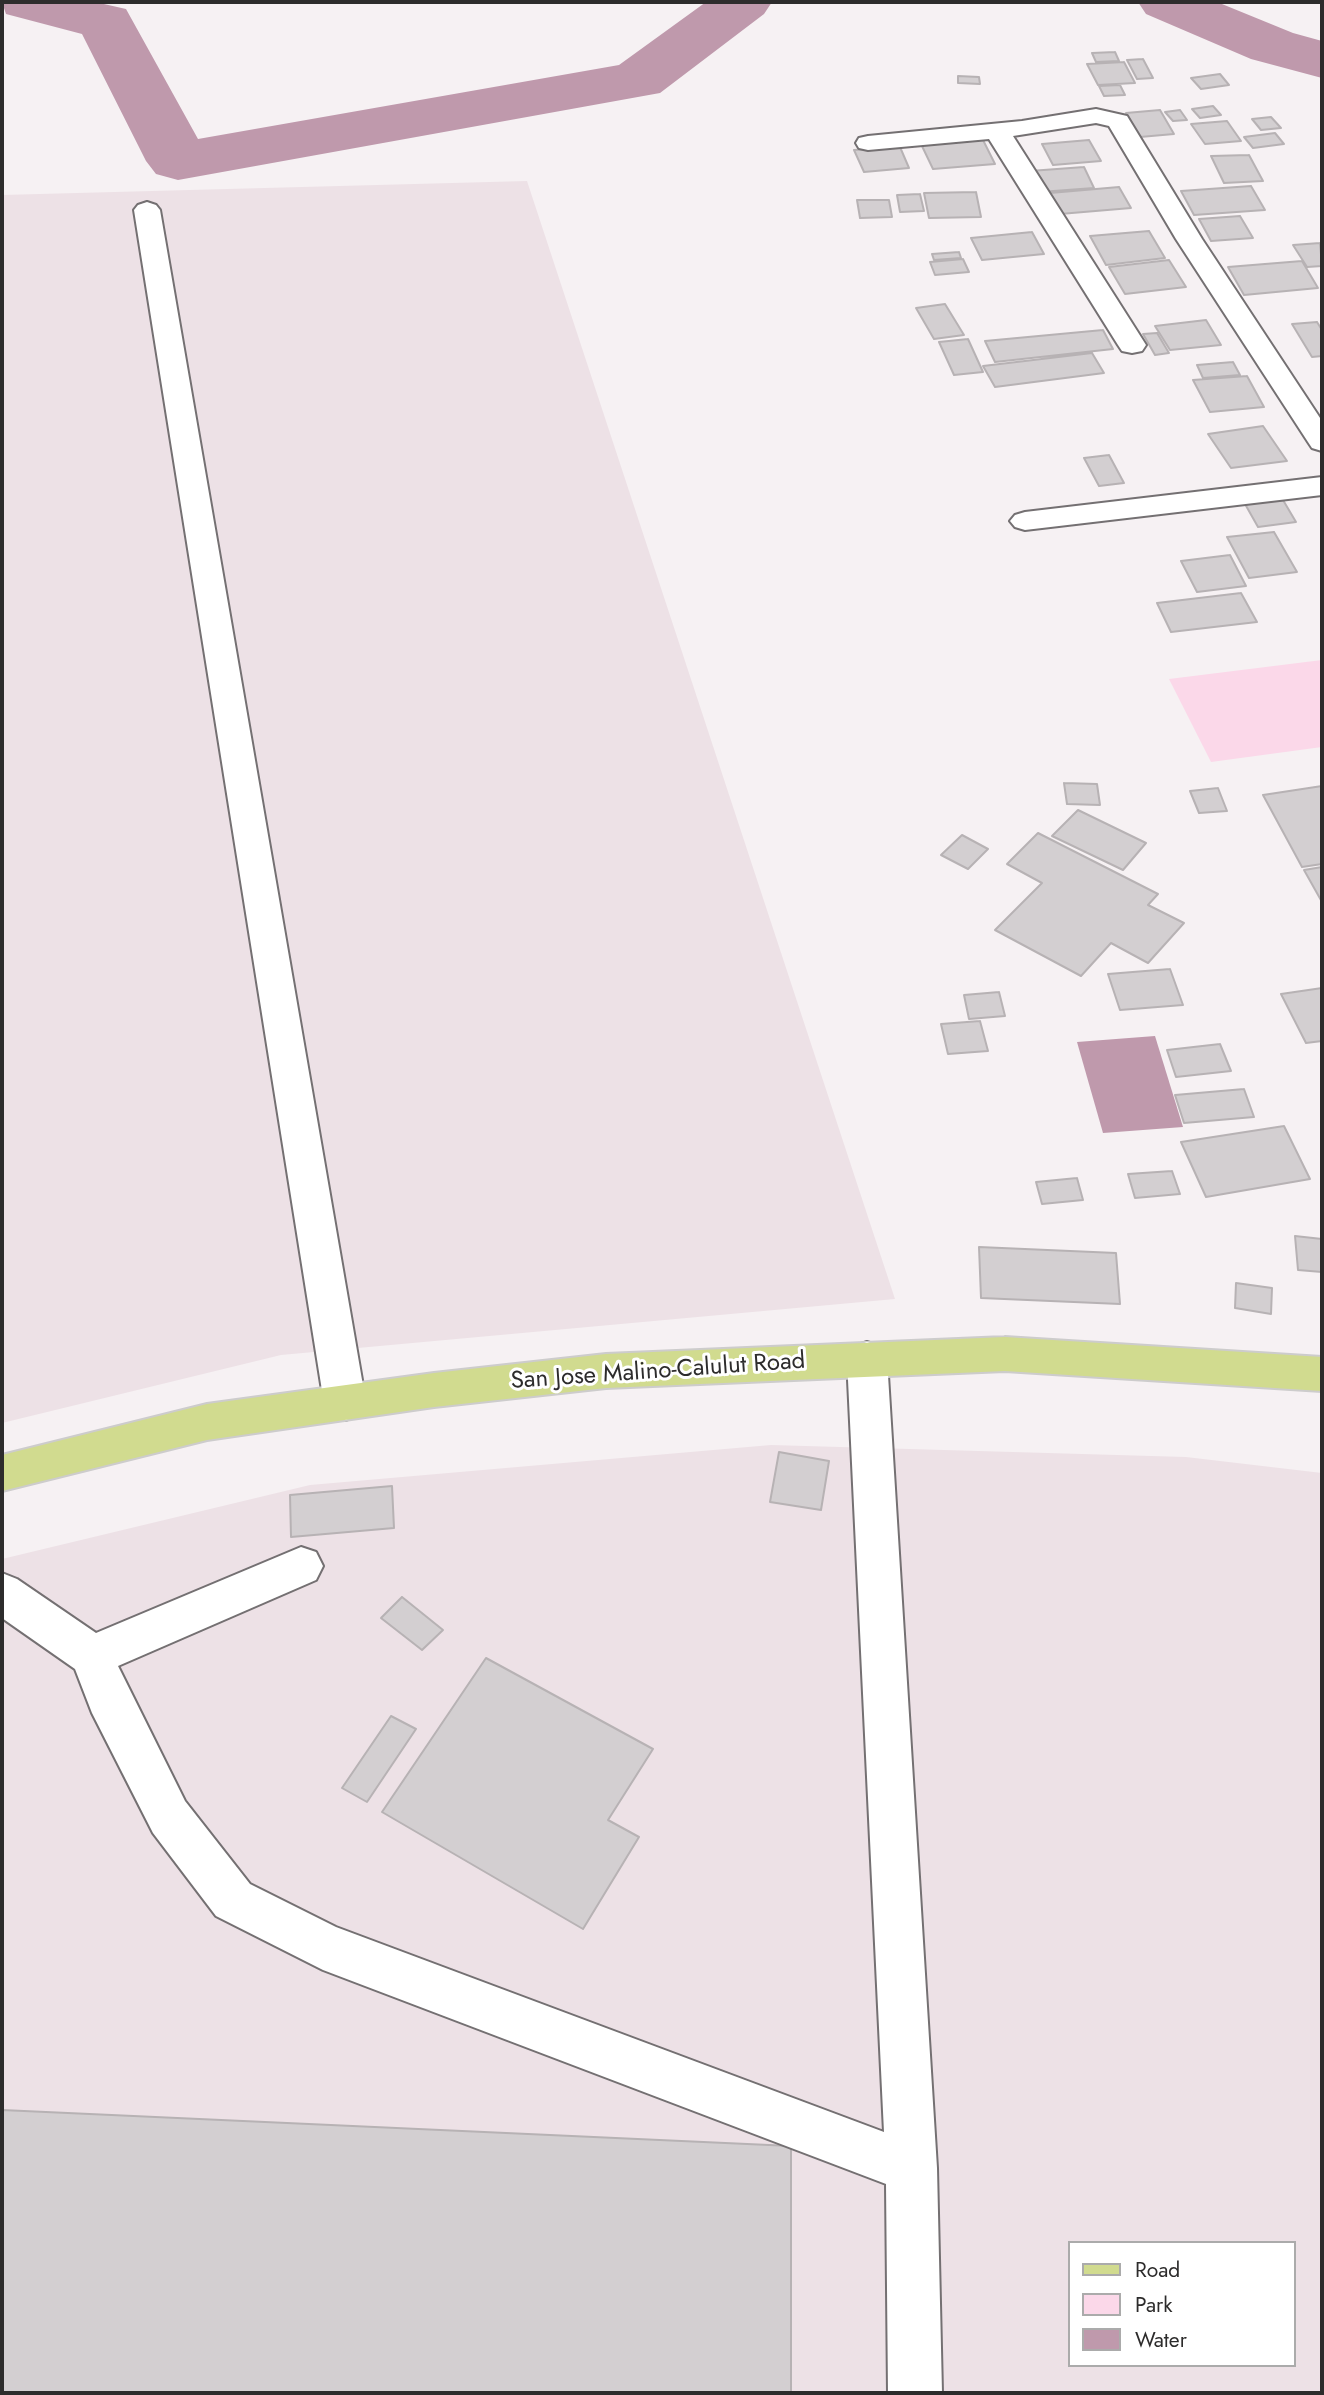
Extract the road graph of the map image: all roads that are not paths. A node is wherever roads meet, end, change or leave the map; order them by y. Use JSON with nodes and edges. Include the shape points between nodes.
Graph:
{"nodes":[{"id":1,"x":997,"y":131,"type":"junction"},
{"id":2,"x":868,"y":143,"type":"dead end"},
{"id":3,"x":147,"y":210,"type":"dead end"},
{"id":4,"x":1132,"y":345,"type":"dead end"},
{"id":5,"x":1322,"y":442,"type":"edge"},
{"id":6,"x":1322,"y":486,"type":"edge"},
{"id":7,"x":1025,"y":521,"type":"dead end"},
{"id":8,"x":867,"y":1359,"type":"junction"},
{"id":9,"x":1322,"y":1374,"type":"edge"},
{"id":10,"x":345,"y":1403,"type":"junction"},
{"id":11,"x":2,"y":1473,"type":"edge"},
{"id":12,"x":301,"y":1566,"type":"dead end"},
{"id":13,"x":2,"y":1593,"type":"edge"},
{"id":14,"x":92,"y":1656,"type":"junction"},
{"id":15,"x":911,"y":2168,"type":"junction"},
{"id":16,"x":915,"y":2393,"type":"edge"}],
"edges":[{"from":1,"to":2,"type":"street"},
{"from":1,"to":4,"type":"street"},
{"from":1,"to":5,"type":"street","via":[[1097,116],[1118,121]]},
{"from":3,"to":10,"type":"street"},
{"from":6,"to":7,"type":"street"},
{"from":8,"to":9,"type":"main road","name":"San Jose Malino-Calulut Road","via":[[1005,1354]]},
{"from":8,"to":10,"type":"main road","name":"San Jose Malino-Calulut Road","via":[[606,1371]]},
{"from":8,"to":15,"type":"street"},
{"from":10,"to":11,"type":"main road","name":"San Jose Malino-Calulut Road","via":[[207,1422]]},
{"from":12,"to":14,"type":"street"},
{"from":13,"to":14,"type":"street"},
{"from":14,"to":15,"type":"street","via":[[108,1698],[169,1818],[233,1900],[323,1946]]},
{"from":15,"to":16,"type":"street"}]}
